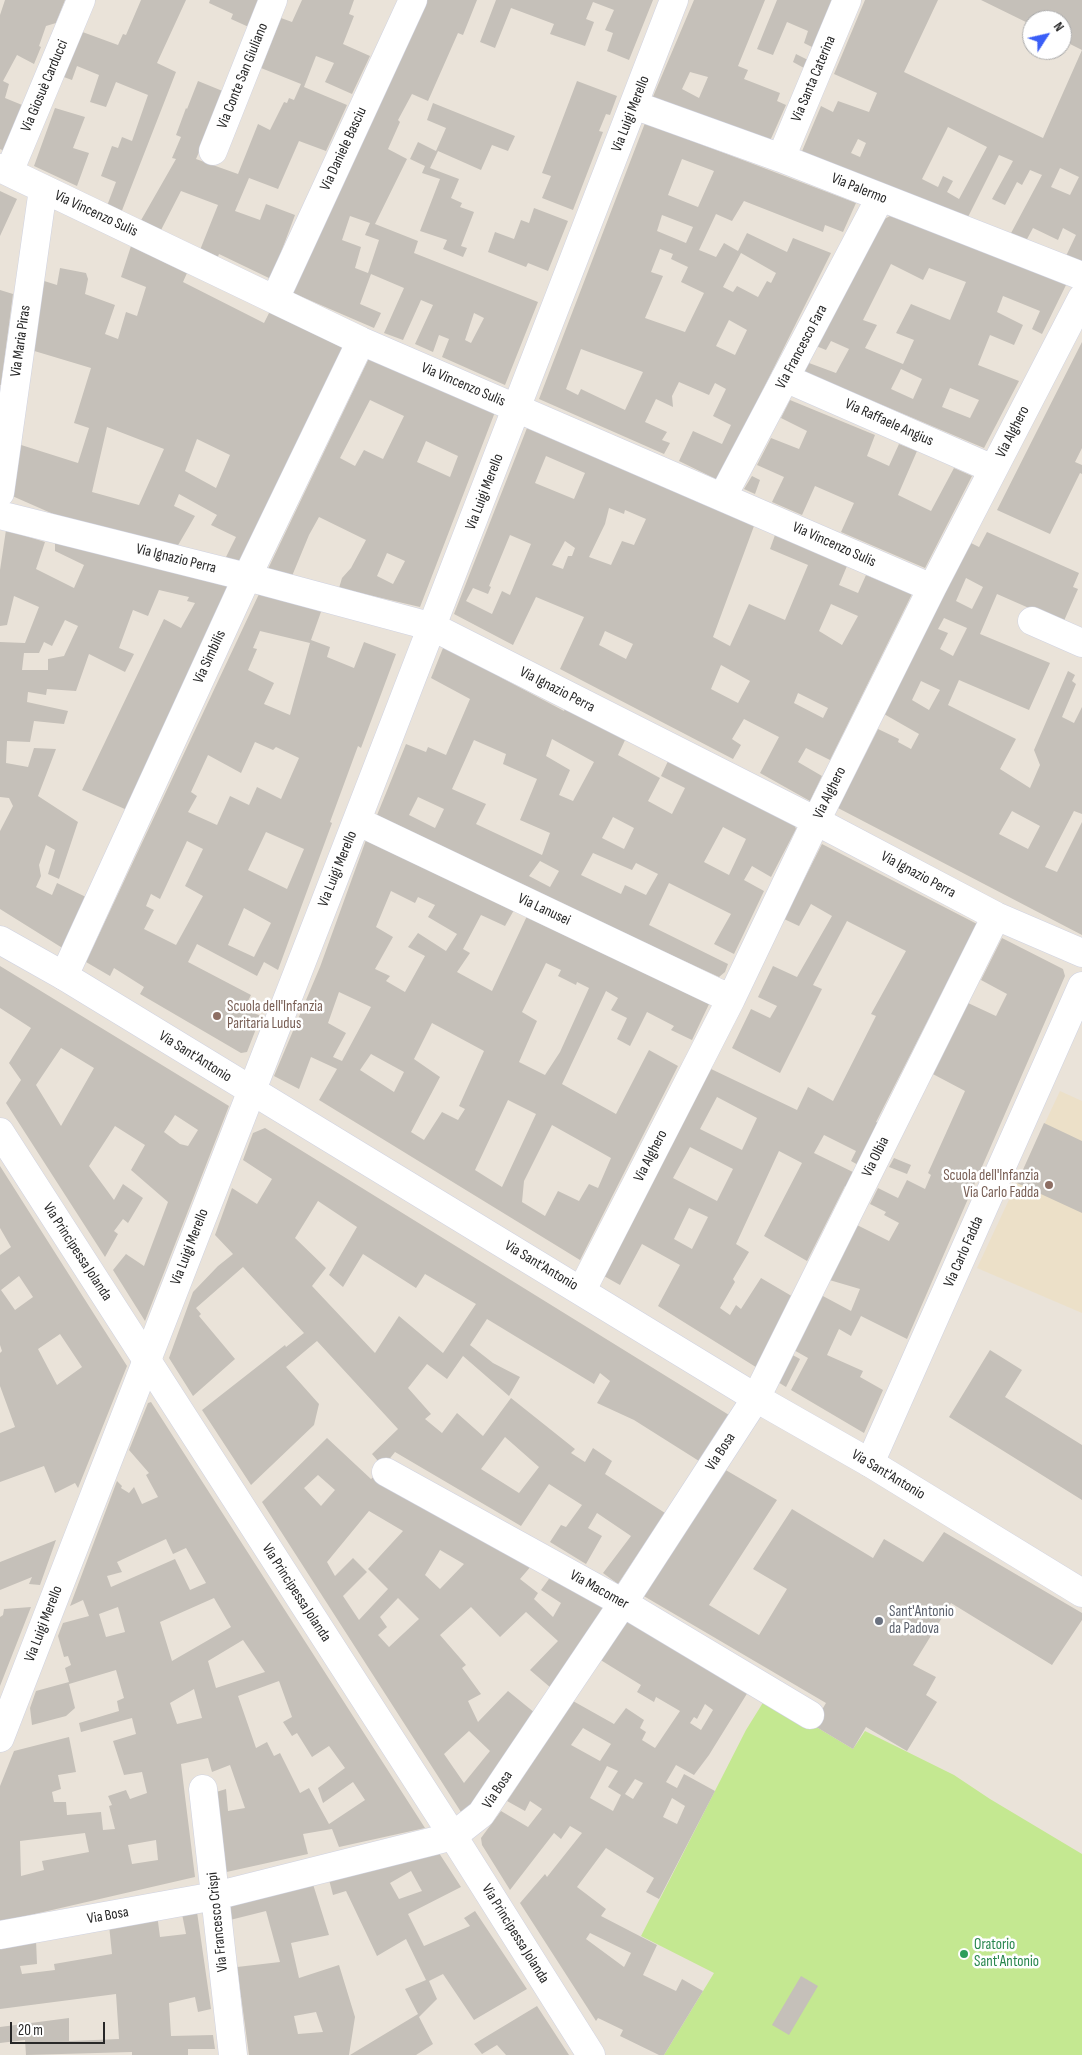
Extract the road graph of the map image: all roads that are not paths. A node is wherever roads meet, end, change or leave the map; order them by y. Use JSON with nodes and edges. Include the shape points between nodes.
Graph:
{"nodes":[{"id":1,"x":81,"y":0,"type":"edge"},
{"id":2,"x":273,"y":0,"type":"edge"},
{"id":3,"x":413,"y":0,"type":"edge"},
{"id":4,"x":674,"y":0,"type":"edge"},
{"id":5,"x":847,"y":0,"type":"edge"},
{"id":6,"x":634,"y":105,"type":"junction"},
{"id":7,"x":213,"y":151,"type":"dead end"},
{"id":8,"x":781,"y":158,"type":"junction"},
{"id":9,"x":5,"y":170,"type":"edge"},
{"id":10,"x":42,"y":189,"type":"junction"},
{"id":11,"x":880,"y":198,"type":"junction"},
{"id":12,"x":1082,"y":276,"type":"edge"},
{"id":13,"x":1082,"y":298,"type":"edge"},
{"id":14,"x":275,"y":299,"type":"junction"},
{"id":15,"x":361,"y":341,"type":"junction"},
{"id":16,"x":786,"y":378,"type":"junction"},
{"id":17,"x":517,"y":408,"type":"junction"},
{"id":18,"x":993,"y":469,"type":"junction"},
{"id":19,"x":0,"y":493,"type":"edge"},
{"id":20,"x":723,"y":496,"type":"junction"},
{"id":21,"x":0,"y":515,"type":"edge"},
{"id":22,"x":247,"y":577,"type":"junction"},
{"id":23,"x":932,"y":588,"type":"junction"},
{"id":24,"x":1032,"y":621,"type":"dead end"},
{"id":25,"x":434,"y":627,"type":"junction"},
{"id":26,"x":1082,"y":643,"type":"edge"},
{"id":27,"x":357,"y":822,"type":"junction"},
{"id":28,"x":816,"y":822,"type":"junction"},
{"id":29,"x":996,"y":916,"type":"junction"},
{"id":30,"x":0,"y":940,"type":"edge"},
{"id":31,"x":1082,"y":953,"type":"edge"},
{"id":32,"x":64,"y":976,"type":"junction"},
{"id":33,"x":1082,"y":986,"type":"edge"},
{"id":34,"x":731,"y":999,"type":"junction"},
{"id":35,"x":250,"y":1091,"type":"junction"},
{"id":36,"x":0,"y":1132,"type":"edge"},
{"id":37,"x":582,"y":1290,"type":"junction"},
{"id":38,"x":146,"y":1360,"type":"junction"},
{"id":39,"x":756,"y":1398,"type":"junction"},
{"id":40,"x":870,"y":1463,"type":"junction"},
{"id":41,"x":386,"y":1472,"type":"dead end"},
{"id":42,"x":1082,"y":1593,"type":"edge"},
{"id":43,"x":623,"y":1603,"type":"junction"},
{"id":44,"x":810,"y":1715,"type":"dead end"},
{"id":45,"x":0,"y":1738,"type":"edge"},
{"id":46,"x":203,"y":1788,"type":"dead end"},
{"id":47,"x":453,"y":1836,"type":"junction"},
{"id":48,"x":215,"y":1896,"type":"junction"},
{"id":49,"x":0,"y":1935,"type":"edge"},
{"id":50,"x":233,"y":2055,"type":"edge"},
{"id":51,"x":591,"y":2055,"type":"edge"}],
"edges":[{"from":1,"to":9,"type":"street","name":"Via Giosuè Carducci"},
{"from":2,"to":7,"type":"street","name":"Via Conte San Giuliano"},
{"from":3,"to":14,"type":"street","name":"Via Daniele Basciu"},
{"from":4,"to":6,"type":"street","name":"Via Luigi Merello"},
{"from":5,"to":8,"type":"street","name":"Via Santa Caterina"},
{"from":6,"to":8,"type":"street","name":"Via Palermo"},
{"from":6,"to":17,"type":"street","name":"Via Luigi Merello"},
{"from":8,"to":11,"type":"street","name":"Via Palermo"},
{"from":9,"to":10,"type":"street","name":"Via Vincenzo Sulis"},
{"from":10,"to":14,"type":"street","name":"Via Vincenzo Sulis"},
{"from":10,"to":19,"type":"street","name":"Via Maria Piras"},
{"from":11,"to":12,"type":"street","name":"Via Palermo"},
{"from":11,"to":16,"type":"street","name":"Via Francesco Fara"},
{"from":13,"to":18,"type":"street","name":"Via Alghero"},
{"from":14,"to":15,"type":"street","name":"Via Vincenzo Sulis"},
{"from":15,"to":17,"type":"street","name":"Via Vincenzo Sulis"},
{"from":15,"to":22,"type":"street","name":"Via Simbilis"},
{"from":16,"to":18,"type":"street","name":"Via Raffaele Angius"},
{"from":16,"to":20,"type":"street","name":"Via Francesco Fara"},
{"from":17,"to":20,"type":"street","name":"Via Vincenzo Sulis"},
{"from":17,"to":25,"type":"street","name":"Via Luigi Merello"},
{"from":18,"to":23,"type":"street","name":"Via Alghero"},
{"from":20,"to":23,"type":"street","name":"Via Vincenzo Sulis"},
{"from":21,"to":22,"type":"street","name":"Via Ignazio Perra"},
{"from":22,"to":25,"type":"street","name":"Via Ignazio Perra"},
{"from":22,"to":32,"type":"street","name":"Via Simbilis"},
{"from":23,"to":28,"type":"street","name":"Via Alghero"},
{"from":24,"to":26,"type":"street"},
{"from":25,"to":27,"type":"street","name":"Via Luigi Merello"},
{"from":25,"to":28,"type":"street","name":"Via Ignazio Perra"},
{"from":27,"to":34,"type":"street","name":"Via Lanusei"},
{"from":27,"to":35,"type":"street","name":"Via Luigi Merello"},
{"from":28,"to":29,"type":"street","name":"Via Ignazio Perra"},
{"from":28,"to":34,"type":"street","name":"Via Alghero"},
{"from":29,"to":31,"type":"street","name":"Via Ignazio Perra"},
{"from":29,"to":39,"type":"street","name":"Via Olbia"},
{"from":30,"to":32,"type":"street","name":"Via Sant'Antonio"},
{"from":32,"to":35,"type":"street","name":"Via Sant'Antonio"},
{"from":33,"to":40,"type":"street","name":"Via Carlo Fadda"},
{"from":34,"to":37,"type":"street","name":"Via Alghero"},
{"from":35,"to":37,"type":"street","name":"Via Sant'Antonio"},
{"from":35,"to":38,"type":"street","name":"Via Luigi Merello"},
{"from":36,"to":38,"type":"street","name":"Via Principessa Jolanda"},
{"from":37,"to":39,"type":"street","name":"Via Sant'Antonio"},
{"from":38,"to":45,"type":"street","name":"Via Luigi Merello"},
{"from":38,"to":47,"type":"street","name":"Via Principessa Jolanda"},
{"from":39,"to":40,"type":"street","name":"Via Sant'Antonio"},
{"from":39,"to":43,"type":"street","name":"Via Bosa"},
{"from":40,"to":42,"type":"street","name":"Via Sant'Antonio"},
{"from":41,"to":43,"type":"street","name":"Via Macomer"},
{"from":43,"to":44,"type":"street","name":"Via Macomer"},
{"from":43,"to":47,"type":"street","name":"Via Bosa","via":[[481,1814]]},
{"from":46,"to":48,"type":"street","name":"Via Francesco Crispi"},
{"from":47,"to":48,"type":"street","name":"Via Bosa"},
{"from":47,"to":51,"type":"street","name":"Via Principessa Jolanda"},
{"from":48,"to":49,"type":"street","name":"Via Bosa"},
{"from":48,"to":50,"type":"street","name":"Via Francesco Crispi"}]}
